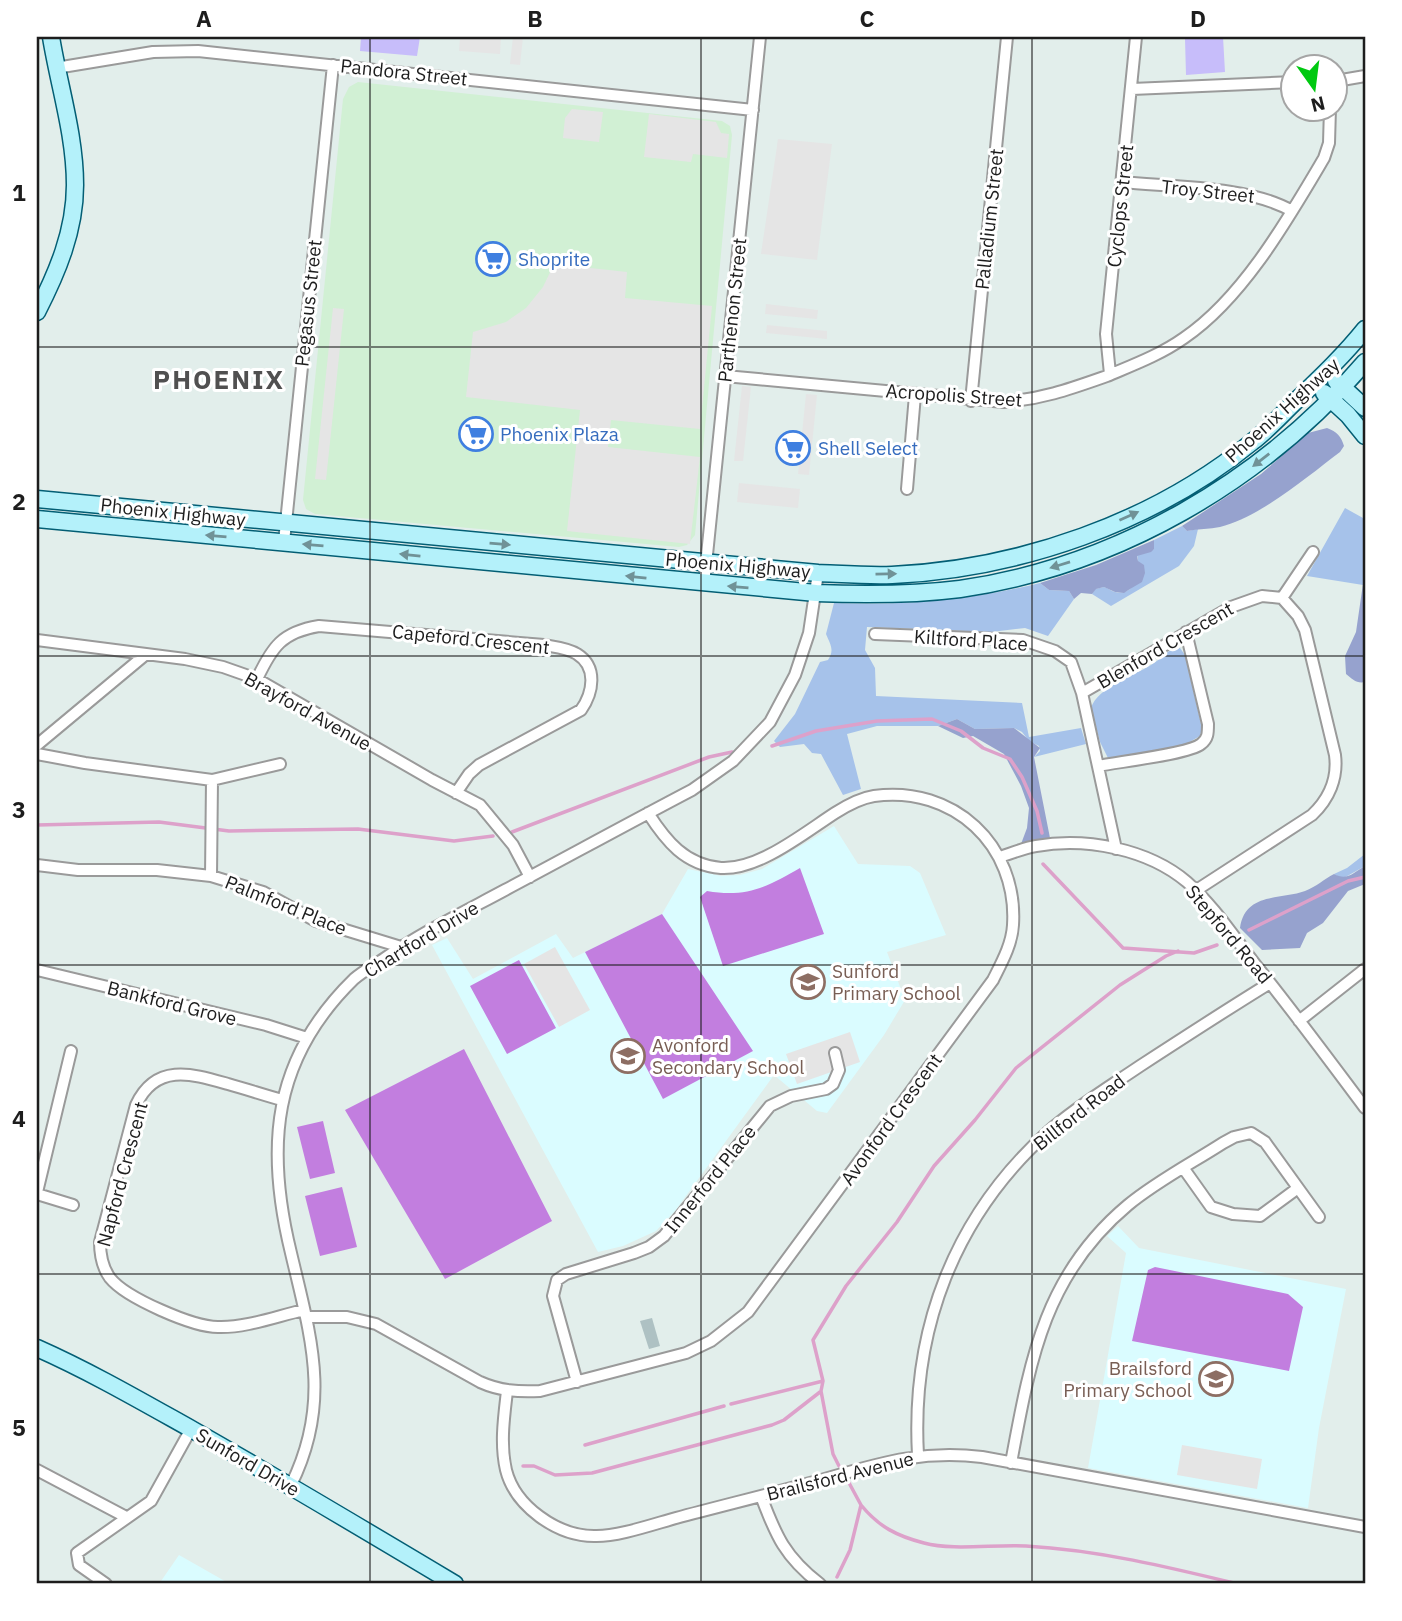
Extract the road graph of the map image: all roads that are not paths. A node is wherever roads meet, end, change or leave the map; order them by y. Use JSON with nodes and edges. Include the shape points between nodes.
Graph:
{"nodes":[{"id":1,"x":51,"y":37,"type":"edge"},
{"id":2,"x":760,"y":37,"type":"edge"},
{"id":3,"x":1007,"y":37,"type":"edge"},
{"id":4,"x":1136,"y":37,"type":"edge"},
{"id":5,"x":333,"y":65,"type":"junction"},
{"id":6,"x":57,"y":68,"type":"junction"},
{"id":7,"x":1280,"y":83,"type":"edge"},
{"id":8,"x":1132,"y":89,"type":"junction"},
{"id":9,"x":753,"y":110,"type":"junction"},
{"id":10,"x":1331,"y":122,"type":"edge"},
{"id":11,"x":1122,"y":182,"type":"junction"},
{"id":12,"x":1292,"y":211,"type":"junction"},
{"id":13,"x":37,"y":312,"type":"edge"},
{"id":14,"x":1365,"y":329,"type":"edge"},
{"id":15,"x":1365,"y":362,"type":"edge"},
{"id":16,"x":1110,"y":374,"type":"junction"},
{"id":17,"x":724,"y":376,"type":"junction"},
{"id":18,"x":1320,"y":379,"type":"junction"},
{"id":19,"x":1343,"y":387,"type":"junction"},
{"id":20,"x":915,"y":395,"type":"junction"},
{"id":21,"x":1331,"y":399,"type":"junction"},
{"id":22,"x":971,"y":401,"type":"junction"},
{"id":23,"x":1365,"y":408,"type":"edge"},
{"id":24,"x":1298,"y":430,"type":"junction"},
{"id":25,"x":1362,"y":431,"type":"edge"},
{"id":26,"x":907,"y":489,"type":"dead end"},
{"id":27,"x":37,"y":499,"type":"edge"},
{"id":28,"x":37,"y":519,"type":"edge"},
{"id":29,"x":286,"y":523,"type":"junction"},
{"id":30,"x":284,"y":542,"type":"junction"},
{"id":31,"x":1313,"y":552,"type":"dead end"},
{"id":32,"x":706,"y":563,"type":"junction"},
{"id":33,"x":818,"y":573,"type":"junction"},
{"id":34,"x":704,"y":584,"type":"junction"},
{"id":35,"x":816,"y":593,"type":"junction"},
{"id":36,"x":1282,"y":598,"type":"junction"},
{"id":37,"x":1186,"y":632,"type":"junction"},
{"id":38,"x":875,"y":634,"type":"dead end"},
{"id":39,"x":37,"y":640,"type":"edge"},
{"id":40,"x":145,"y":655,"type":"junction"},
{"id":41,"x":257,"y":679,"type":"junction"},
{"id":42,"x":1082,"y":692,"type":"junction"},
{"id":43,"x":37,"y":745,"type":"edge"},
{"id":44,"x":37,"y":754,"type":"edge"},
{"id":45,"x":280,"y":764,"type":"dead end"},
{"id":46,"x":1098,"y":766,"type":"junction"},
{"id":47,"x":212,"y":779,"type":"junction"},
{"id":48,"x":456,"y":793,"type":"junction"},
{"id":49,"x":648,"y":813,"type":"junction"},
{"id":50,"x":1116,"y":849,"type":"junction"},
{"id":51,"x":1000,"y":857,"type":"junction"},
{"id":52,"x":37,"y":864,"type":"edge"},
{"id":53,"x":211,"y":876,"type":"junction"},
{"id":54,"x":530,"y":877,"type":"junction"},
{"id":55,"x":1195,"y":891,"type":"junction"},
{"id":56,"x":401,"y":947,"type":"junction"},
{"id":57,"x":1365,"y":969,"type":"edge"},
{"id":58,"x":37,"y":970,"type":"edge"},
{"id":59,"x":1269,"y":982,"type":"junction"},
{"id":60,"x":1299,"y":1021,"type":"junction"},
{"id":61,"x":307,"y":1038,"type":"junction"},
{"id":62,"x":71,"y":1051,"type":"dead end"},
{"id":63,"x":835,"y":1053,"type":"dead end"},
{"id":64,"x":282,"y":1100,"type":"junction"},
{"id":65,"x":1365,"y":1108,"type":"edge"},
{"id":66,"x":1184,"y":1169,"type":"junction"},
{"id":67,"x":1298,"y":1188,"type":"junction"},
{"id":68,"x":37,"y":1193,"type":"edge"},
{"id":69,"x":73,"y":1205,"type":"dead end"},
{"id":70,"x":1319,"y":1217,"type":"dead end"},
{"id":71,"x":305,"y":1314,"type":"junction"},
{"id":72,"x":37,"y":1348,"type":"edge"},
{"id":73,"x":577,"y":1382,"type":"junction"},
{"id":74,"x":508,"y":1391,"type":"junction"},
{"id":75,"x":191,"y":1430,"type":"junction"},
{"id":76,"x":918,"y":1455,"type":"junction"},
{"id":77,"x":1011,"y":1463,"type":"junction"},
{"id":78,"x":37,"y":1470,"type":"edge"},
{"id":79,"x":291,"y":1485,"type":"junction"},
{"id":80,"x":761,"y":1496,"type":"junction"},
{"id":81,"x":126,"y":1517,"type":"junction"},
{"id":82,"x":1365,"y":1527,"type":"edge"},
{"id":83,"x":106,"y":1584,"type":"edge"},
{"id":84,"x":455,"y":1584,"type":"edge"},
{"id":85,"x":820,"y":1584,"type":"edge"}],
"edges":[{"from":1,"to":6,"type":"main road"},
{"from":2,"to":9,"type":"street","name":"Parthenon Street"},
{"from":3,"to":22,"type":"street","name":"Palladium Street"},
{"from":4,"to":8,"type":"street","name":"Cyclops Street"},
{"from":5,"to":6,"type":"street","name":"Pandora Street","via":[[183,50]]},
{"from":5,"to":9,"type":"street","name":"Pandora Street"},
{"from":5,"to":29,"type":"street","name":"Pegasus Street"},
{"from":6,"to":13,"type":"main road","via":[[73,149],[74,205],[61,260]]},
{"from":7,"to":8,"type":"street"},
{"from":8,"to":11,"type":"street","name":"Cyclops Street"},
{"from":9,"to":17,"type":"street","name":"Parthenon Street"},
{"from":10,"to":12,"type":"street","name":"Acropolis Street","via":[[1328,150]]},
{"from":11,"to":12,"type":"street","name":"Troy Street","via":[[1249,194]]},
{"from":11,"to":16,"type":"street","name":"Cyclops Street","via":[[1107,334]]},
{"from":12,"to":16,"type":"street","name":"Acropolis Street","via":[[1243,282],[1208,320],[1161,352]]},
{"from":14,"to":18,"type":"main road","name":"Phoenix Highway"},
{"from":15,"to":19,"type":"main road","name":"Phoenix Highway"},
{"from":16,"to":22,"type":"street","name":"Acropolis Street","via":[[1034,400]]},
{"from":17,"to":20,"type":"street","name":"Acropolis Street"},
{"from":17,"to":32,"type":"street","name":"Parthenon Street"},
{"from":18,"to":19,"type":"main road"},
{"from":18,"to":21,"type":"main road"},
{"from":33,"to":18,"type":"main road","name":"Phoenix Highway","one_way":true,"via":[[891,575],[970,566],[1096,531],[1173,495],[1220,465],[1251,443]]},
{"from":19,"to":21,"type":"main road","name":"Phoenix Highway"},
{"from":19,"to":23,"type":"main road"},
{"from":20,"to":22,"type":"street","name":"Acropolis Street"},
{"from":20,"to":26,"type":"street"},
{"from":21,"to":24,"type":"main road","name":"Phoenix Highway"},
{"from":21,"to":25,"type":"main road"},
{"from":24,"to":25,"type":"main road","via":[[1325,415],[1343,418]]},
{"from":24,"to":35,"type":"main road","name":"Phoenix Highway","one_way":true,"via":[[1233,481],[1183,512],[1079,559],[959,589],[886,595]]},
{"from":27,"to":29,"type":"main road","name":"Phoenix Highway"},
{"from":30,"to":28,"type":"main road","name":"Phoenix Highway","one_way":true},
{"from":29,"to":30,"type":"street","name":"Pegasus Street"},
{"from":29,"to":32,"type":"main road","name":"Phoenix Highway","one_way":true},
{"from":34,"to":30,"type":"main road","name":"Phoenix Highway","one_way":true},
{"from":31,"to":36,"type":"street"},
{"from":32,"to":33,"type":"main road","name":"Phoenix Highway"},
{"from":32,"to":34,"type":"street","name":"Parthenon Street"},
{"from":33,"to":35,"type":"street","name":"Chartford Drive"},
{"from":35,"to":34,"type":"main road","name":"Phoenix Highway","one_way":true},
{"from":35,"to":49,"type":"street","name":"Chartford Drive","via":[[795,676],[770,722],[733,761]]},
{"from":36,"to":37,"type":"street","name":"Blenford Crescent","via":[[1262,596],[1245,601]]},
{"from":36,"to":55,"type":"street","via":[[1305,630],[1337,769],[1321,807],[1312,815]]},
{"from":37,"to":42,"type":"street","name":"Blenford Crescent"},
{"from":37,"to":46,"type":"street","via":[[1208,736],[1189,750]]},
{"from":38,"to":42,"type":"street","name":"Kiltford Place","via":[[1023,640],[1071,662]]},
{"from":39,"to":40,"type":"street","name":"Brayford Avenue"},
{"from":40,"to":41,"type":"street","name":"Brayford Avenue","via":[[223,667]]},
{"from":40,"to":43,"type":"street"},
{"from":41,"to":48,"type":"street","name":"Brayford Avenue"},
{"from":41,"to":48,"type":"street","name":"Capeford Crescent","via":[[268,655],[286,636],[319,626],[544,645],[579,655],[591,673],[592,686],[581,710],[479,765]]},
{"from":42,"to":46,"type":"street","name":"Blenford Crescent"},
{"from":44,"to":47,"type":"street"},
{"from":45,"to":47,"type":"street"},
{"from":46,"to":50,"type":"street","name":"Blenford Crescent"},
{"from":47,"to":53,"type":"street","name":"Palmford Place"},
{"from":48,"to":54,"type":"street","name":"Brayford Avenue","via":[[480,805],[500,827]]},
{"from":49,"to":51,"type":"street","name":"Avonford Crescent","via":[[677,851],[697,863],[722,868],[756,861],[871,796],[923,798],[971,822]]},
{"from":49,"to":54,"type":"street","name":"Chartford Drive"},
{"from":50,"to":51,"type":"street","name":"Stepford Road","via":[[1073,843],[1036,846]]},
{"from":50,"to":55,"type":"street","name":"Stepford Road","via":[[1164,867]]},
{"from":51,"to":73,"type":"street","name":"Avonford Crescent","via":[[1013,896],[1013,927],[993,980],[748,1312],[686,1353]]},
{"from":52,"to":53,"type":"street","name":"Palmford Place"},
{"from":53,"to":56,"type":"street","name":"Palmford Place","via":[[263,892],[316,921]]},
{"from":54,"to":56,"type":"street","name":"Chartford Drive"},
{"from":55,"to":59,"type":"street","name":"Stepford Road"},
{"from":56,"to":61,"type":"street","name":"Chartford Drive","via":[[355,978]]},
{"from":57,"to":60,"type":"street"},
{"from":58,"to":61,"type":"street","name":"Bankford Grove"},
{"from":59,"to":60,"type":"street","name":"Stepford Road"},
{"from":59,"to":76,"type":"street","name":"Billford Road","via":[[1069,1115],[1033,1145],[987,1199],[951,1263],[930,1321],[918,1381]]},
{"from":60,"to":65,"type":"street","name":"Stepford Road"},
{"from":61,"to":64,"type":"street","name":"Chartford Drive"},
{"from":62,"to":68,"type":"street"},
{"from":63,"to":73,"type":"street","name":"Innerford Place","via":[[839,1070],[833,1084],[781,1099],[764,1112],[664,1236],[649,1247],[557,1280],[553,1296]]},
{"from":64,"to":71,"type":"street","name":"Chartford Drive","via":[[278,1192]]},
{"from":64,"to":71,"type":"street","name":"Napford Crescent","via":[[194,1075],[156,1080],[136,1105],[100,1254],[106,1272],[119,1286],[192,1322],[219,1328]]},
{"from":66,"to":67,"type":"street","via":[[1211,1207],[1233,1214],[1259,1216]]},
{"from":66,"to":67,"type":"street","via":[[1234,1137],[1251,1133],[1265,1142]]},
{"from":66,"to":77,"type":"street","via":[[1130,1204],[1073,1265],[1038,1339]]},
{"from":67,"to":70,"type":"street"},
{"from":68,"to":69,"type":"street"},
{"from":71,"to":74,"type":"street","name":"Avonford Crescent","via":[[376,1324],[480,1382]]},
{"from":71,"to":79,"type":"street","name":"Chartford Drive","via":[[314,1364],[314,1413],[304,1456]]},
{"from":72,"to":75,"type":"main road","name":"Sunford Drive"},
{"from":73,"to":74,"type":"street","name":"Avonford Crescent","via":[[540,1391]]},
{"from":74,"to":80,"type":"street","name":"Brailsford Avenue","via":[[503,1432],[506,1472],[531,1510],[554,1525],[594,1536]]},
{"from":75,"to":79,"type":"main road","name":"Sunford Drive"},
{"from":75,"to":81,"type":"street","via":[[156,1495]]},
{"from":76,"to":77,"type":"street","name":"Brailsford Avenue","via":[[962,1455]]},
{"from":76,"to":80,"type":"street","name":"Brailsford Avenue"},
{"from":77,"to":82,"type":"street","name":"Brailsford Avenue"},
{"from":78,"to":81,"type":"street"},
{"from":79,"to":84,"type":"main road","name":"Sunford Drive"},
{"from":80,"to":85,"type":"street","via":[[780,1543]]},
{"from":81,"to":83,"type":"street","via":[[77,1553],[79,1565]]}]}
